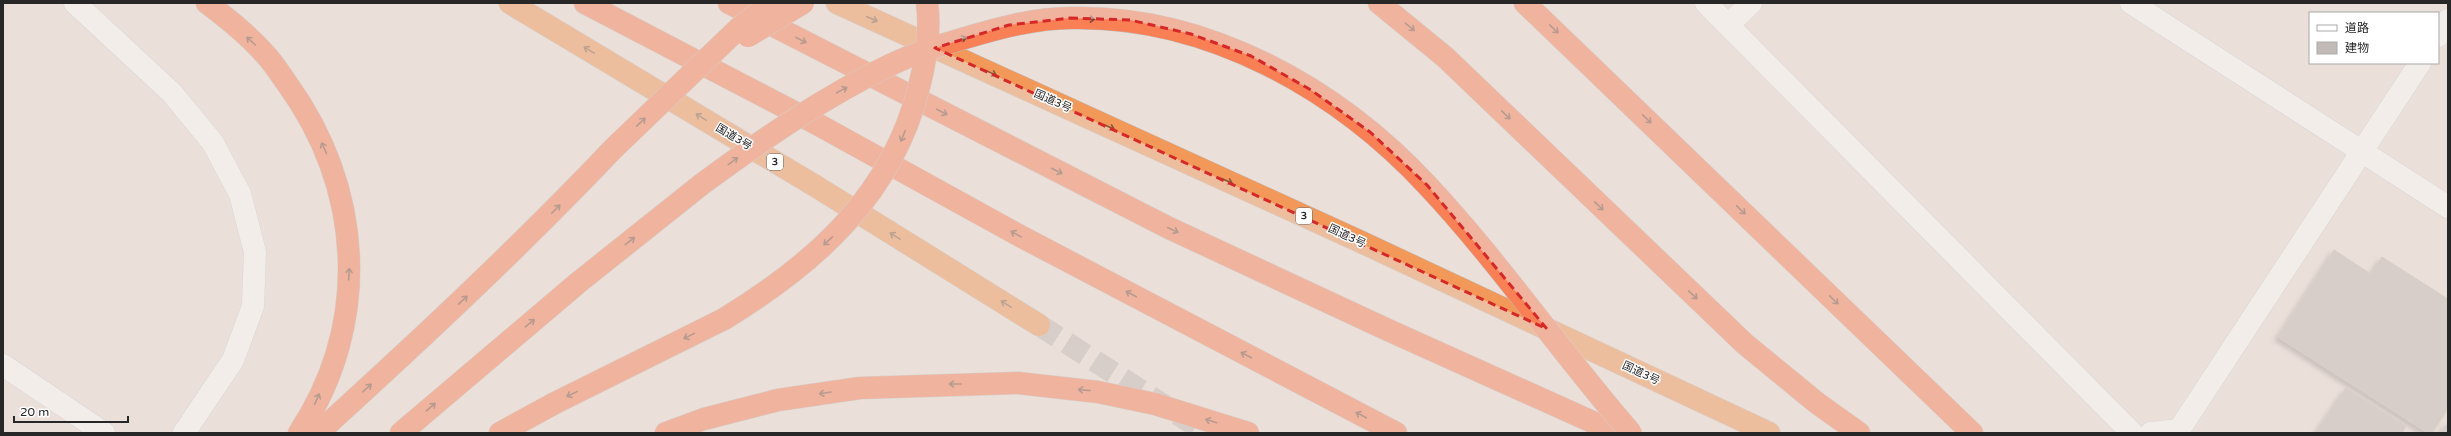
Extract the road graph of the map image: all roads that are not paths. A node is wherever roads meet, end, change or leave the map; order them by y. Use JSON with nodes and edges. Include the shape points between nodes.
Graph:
{"nodes":[{"id":1,"x":75,"y":3,"type":"edge"},
{"id":2,"x":207,"y":3,"type":"edge"},
{"id":3,"x":510,"y":3,"type":"edge"},
{"id":4,"x":585,"y":3,"type":"edge"},
{"id":5,"x":729,"y":3,"type":"edge"},
{"id":6,"x":771,"y":3,"type":"edge"},
{"id":7,"x":804,"y":3,"type":"edge"},
{"id":8,"x":837,"y":3,"type":"edge"},
{"id":9,"x":927,"y":3,"type":"edge"},
{"id":10,"x":1380,"y":3,"type":"edge"},
{"id":11,"x":1525,"y":3,"type":"edge"},
{"id":12,"x":1706,"y":3,"type":"edge"},
{"id":13,"x":1751,"y":3,"type":"edge"},
{"id":14,"x":2131,"y":3,"type":"edge"},
{"id":15,"x":2448,"y":20,"type":"edge"},
{"id":16,"x":1728,"y":25,"type":"junction"},
{"id":17,"x":2439,"y":34,"type":"edge"},
{"id":18,"x":2419,"y":64,"type":"edge"},
{"id":19,"x":682,"y":84,"type":"junction"},
{"id":20,"x":2363,"y":152,"type":"junction"},
{"id":21,"x":2448,"y":207,"type":"edge"},
{"id":22,"x":1039,"y":325,"type":"tunnel mouth"},
{"id":23,"x":3,"y":364,"type":"edge"},
{"id":24,"x":104,"y":433,"type":"edge"},
{"id":25,"x":184,"y":433,"type":"edge"},
{"id":26,"x":299,"y":433,"type":"edge"},
{"id":27,"x":318,"y":433,"type":"edge"},
{"id":28,"x":401,"y":433,"type":"edge"},
{"id":29,"x":500,"y":433,"type":"edge"},
{"id":30,"x":666,"y":433,"type":"edge"},
{"id":31,"x":1248,"y":433,"type":"edge"},
{"id":32,"x":1396,"y":433,"type":"edge"},
{"id":33,"x":1617,"y":433,"type":"edge"},
{"id":34,"x":1631,"y":433,"type":"edge"},
{"id":35,"x":1769,"y":433,"type":"edge"},
{"id":36,"x":1859,"y":433,"type":"edge"},
{"id":37,"x":1972,"y":433,"type":"edge"},
{"id":38,"x":2132,"y":433,"type":"edge"},
{"id":39,"x":2151,"y":433,"type":"edge"}],
"edges":[{"from":1,"to":25,"type":"street","via":[[172,93],[213,143],[240,194],[255,252],[253,306],[233,360]]},
{"from":26,"to":2,"type":"highway","one_way":true,"via":[[310,416],[334,362],[346,311],[350,258],[343,204],[326,151],[302,104],[264,53]]},
{"from":22,"to":3,"type":"highway","name":"国道3号","number":"3","one_way":true,"via":[[804,179]]},
{"from":32,"to":4,"type":"highway","one_way":true,"via":[[1022,237],[817,124]]},
{"from":5,"to":33,"type":"highway","one_way":true,"via":[[1169,228]]},
{"from":6,"to":19,"type":"highway","bridge":true,"via":[[739,28]]},
{"from":7,"to":19,"type":"highway","bridge":true,"via":[[744,38]]},
{"from":8,"to":35,"type":"highway","name":"国道3号","number":"3","one_way":true,"via":[[1366,244]]},
{"from":9,"to":29,"type":"highway","one_way":true,"bridge":true,"via":[[929,14],[925,63],[914,109],[895,155],[871,194],[841,230],[767,293],[724,319]]},
{"from":10,"to":36,"type":"highway","one_way":true,"via":[[1446,56],[1745,344],[1817,403]]},
{"from":11,"to":37,"type":"highway","one_way":true},
{"from":12,"to":16,"type":"street"},
{"from":13,"to":16,"type":"street"},
{"from":14,"to":20,"type":"street"},
{"from":15,"to":17,"type":"street"},
{"from":16,"to":38,"type":"street"},
{"from":18,"to":20,"type":"street"},
{"from":27,"to":19,"type":"highway","one_way":true,"bridge":true,"via":[[468,296],[542,224],[613,149]]},
{"from":20,"to":21,"type":"street"},
{"from":20,"to":39,"type":"street","via":[[2179,430]]},
{"from":23,"to":24,"type":"street"},
{"from":28,"to":34,"type":"highway","one_way":true,"bridge":true,"via":[[579,282],[702,184],[777,130],[836,93],[892,64],[950,42],[1009,25],[1070,18],[1130,20],[1191,34],[1258,60],[1311,90],[1375,137],[1427,185],[1531,308],[1604,403]]},
{"from":31,"to":30,"type":"highway","one_way":true,"via":[[1155,404],[1098,392],[1018,384],[860,388],[778,400],[704,419]]}]}
